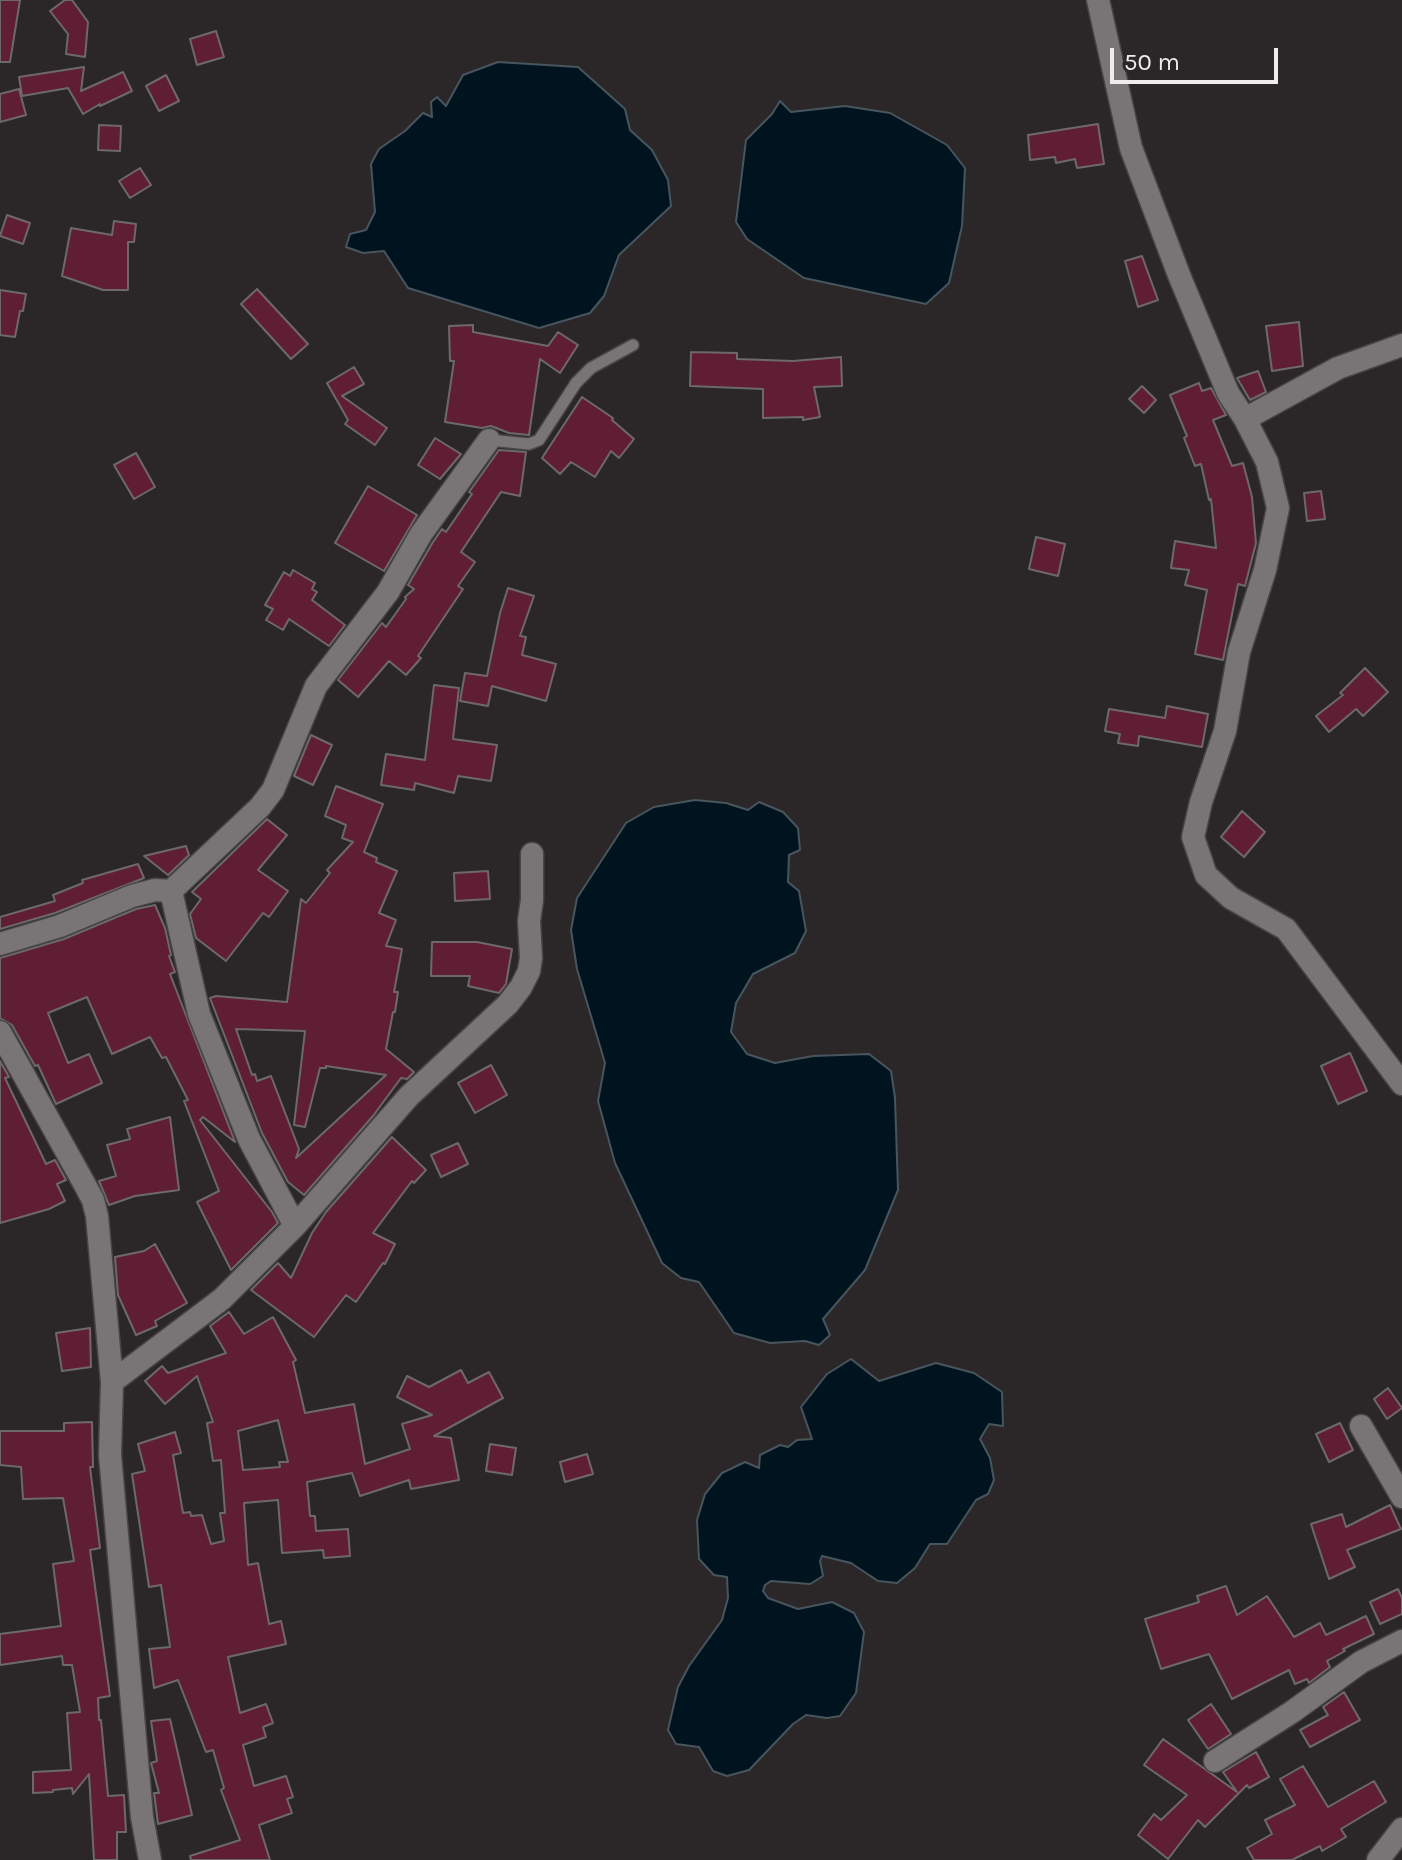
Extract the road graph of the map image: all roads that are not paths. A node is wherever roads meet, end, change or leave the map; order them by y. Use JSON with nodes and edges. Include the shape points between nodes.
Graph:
{"nodes":[{"id":1,"x":1098,"y":0,"type":"edge"},
{"id":2,"x":633,"y":345,"type":"dead end"},
{"id":3,"x":1402,"y":345,"type":"edge"},
{"id":4,"x":1245,"y":419,"type":"junction"},
{"id":5,"x":489,"y":440,"type":"joint"},
{"id":6,"x":532,"y":854,"type":"dead end"},
{"id":7,"x":171,"y":891,"type":"junction"},
{"id":8,"x":0,"y":944,"type":"edge"},
{"id":9,"x":0,"y":1032,"type":"edge"},
{"id":10,"x":1402,"y":1084,"type":"edge"},
{"id":11,"x":295,"y":1226,"type":"junction"},
{"id":12,"x":112,"y":1382,"type":"junction"},
{"id":13,"x":1361,"y":1426,"type":"dead end"},
{"id":14,"x":1402,"y":1497,"type":"edge"},
{"id":15,"x":1402,"y":1641,"type":"edge"},
{"id":16,"x":1215,"y":1761,"type":"dead end"},
{"id":17,"x":1402,"y":1829,"type":"edge"},
{"id":18,"x":150,"y":1860,"type":"edge"},
{"id":19,"x":1378,"y":1860,"type":"edge"}],
"edges":[{"from":1,"to":4,"type":"street","via":[[1131,148],[1228,393]]},
{"from":2,"to":5,"type":"lane","via":[[591,368],[576,383],[539,440]]},
{"from":3,"to":4,"type":"street","via":[[1338,368]]},
{"from":4,"to":10,"type":"street","via":[[1267,462],[1278,508],[1239,652],[1225,731],[1193,837],[1206,875],[1231,898],[1286,929]]},
{"from":5,"to":7,"type":"street","via":[[421,534],[388,592],[316,686],[273,790]]},
{"from":6,"to":11,"type":"street","via":[[531,958],[521,987],[409,1096]]},
{"from":7,"to":8,"type":"street","via":[[132,896]]},
{"from":7,"to":11,"type":"street","via":[[199,1014],[249,1139]]},
{"from":9,"to":12,"type":"street","via":[[93,1200]]},
{"from":11,"to":12,"type":"street","via":[[222,1299]]},
{"from":12,"to":18,"type":"street","via":[[110,1455]]},
{"from":13,"to":14,"type":"street"},
{"from":15,"to":16,"type":"street","via":[[1361,1662]]},
{"from":17,"to":19,"type":"street"}]}
